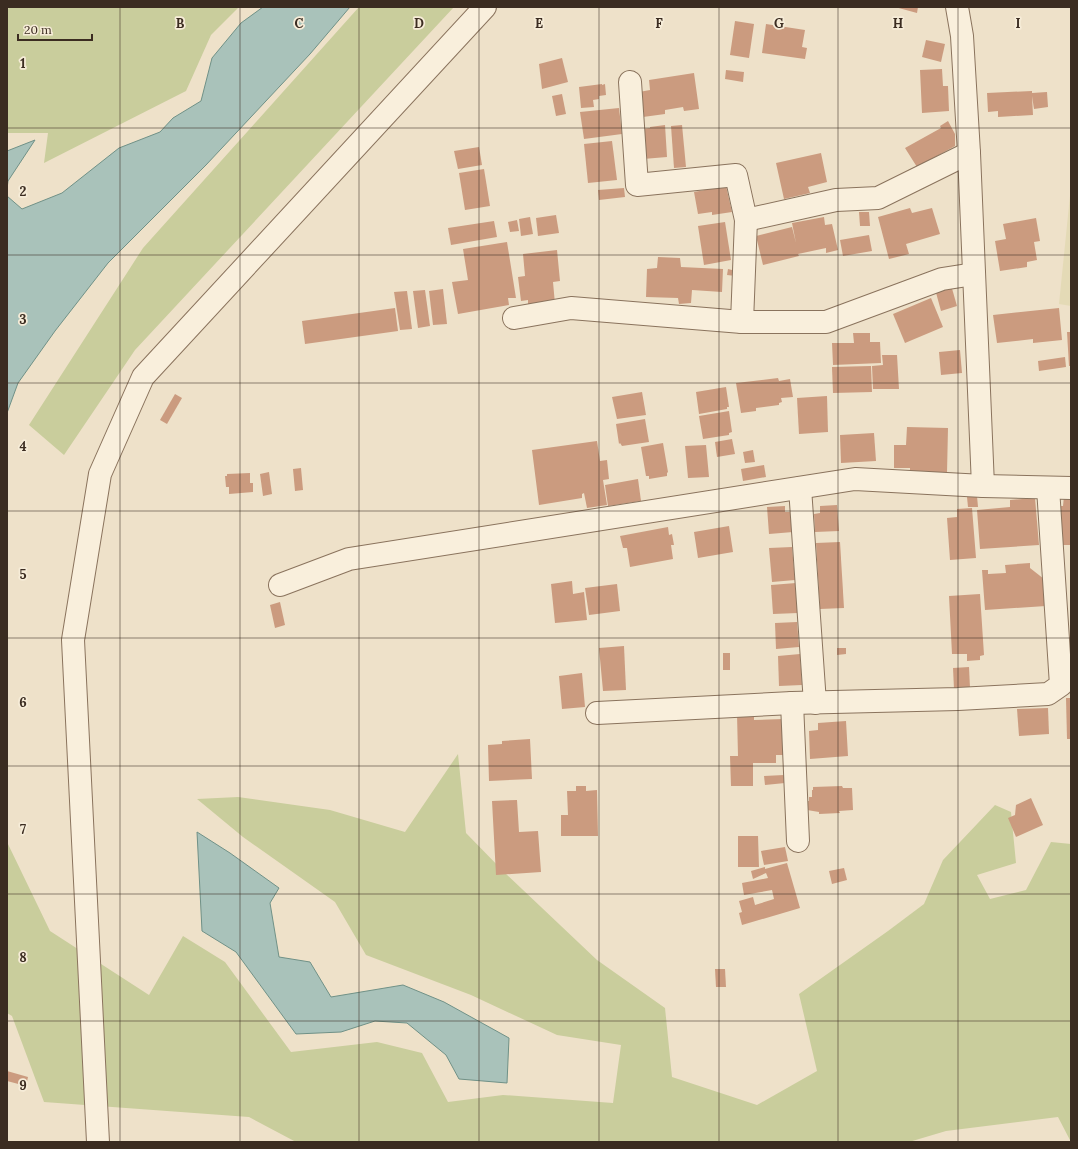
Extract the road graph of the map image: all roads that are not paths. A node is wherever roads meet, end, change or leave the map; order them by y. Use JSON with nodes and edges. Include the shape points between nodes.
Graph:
{"nodes":[{"id":1,"x":485,"y":7,"type":"edge"},
{"id":2,"x":957,"y":7,"type":"edge"},
{"id":3,"x":630,"y":82,"type":"dead end"},
{"id":4,"x":969,"y":154,"type":"junction"},
{"id":5,"x":746,"y":220,"type":"junction"},
{"id":6,"x":974,"y":274,"type":"junction"},
{"id":7,"x":514,"y":318,"type":"dead end"},
{"id":8,"x":742,"y":322,"type":"junction"},
{"id":9,"x":983,"y":486,"type":"junction"},
{"id":10,"x":800,"y":488,"type":"junction"},
{"id":11,"x":1048,"y":488,"type":"junction"},
{"id":12,"x":1071,"y":488,"type":"edge"},
{"id":13,"x":280,"y":586,"type":"dead end"},
{"id":14,"x":792,"y":703,"type":"junction"},
{"id":15,"x":815,"y":703,"type":"junction"},
{"id":16,"x":597,"y":713,"type":"dead end"},
{"id":17,"x":798,"y":841,"type":"dead end"},
{"id":18,"x":98,"y":1142,"type":"edge"}],
"edges":[{"from":1,"to":18,"type":"street","via":[[143,377],[100,474],[73,640]]},
{"from":2,"to":4,"type":"street","via":[[962,36]]},
{"from":3,"to":5,"type":"street","via":[[637,185],[736,175]]},
{"from":4,"to":5,"type":"street","via":[[878,198],[836,200]]},
{"from":4,"to":6,"type":"street"},
{"from":5,"to":8,"type":"street"},
{"from":6,"to":8,"type":"street","via":[[942,279],[826,322]]},
{"from":6,"to":9,"type":"street"},
{"from":7,"to":8,"type":"street","via":[[571,308]]},
{"from":9,"to":10,"type":"street","via":[[855,479]]},
{"from":9,"to":11,"type":"street"},
{"from":10,"to":13,"type":"street","via":[[349,559]]},
{"from":10,"to":15,"type":"street"},
{"from":11,"to":12,"type":"street"},
{"from":11,"to":15,"type":"street","via":[[1061,685],[1048,694]]},
{"from":14,"to":15,"type":"street"},
{"from":14,"to":16,"type":"street"},
{"from":14,"to":17,"type":"street"}]}
